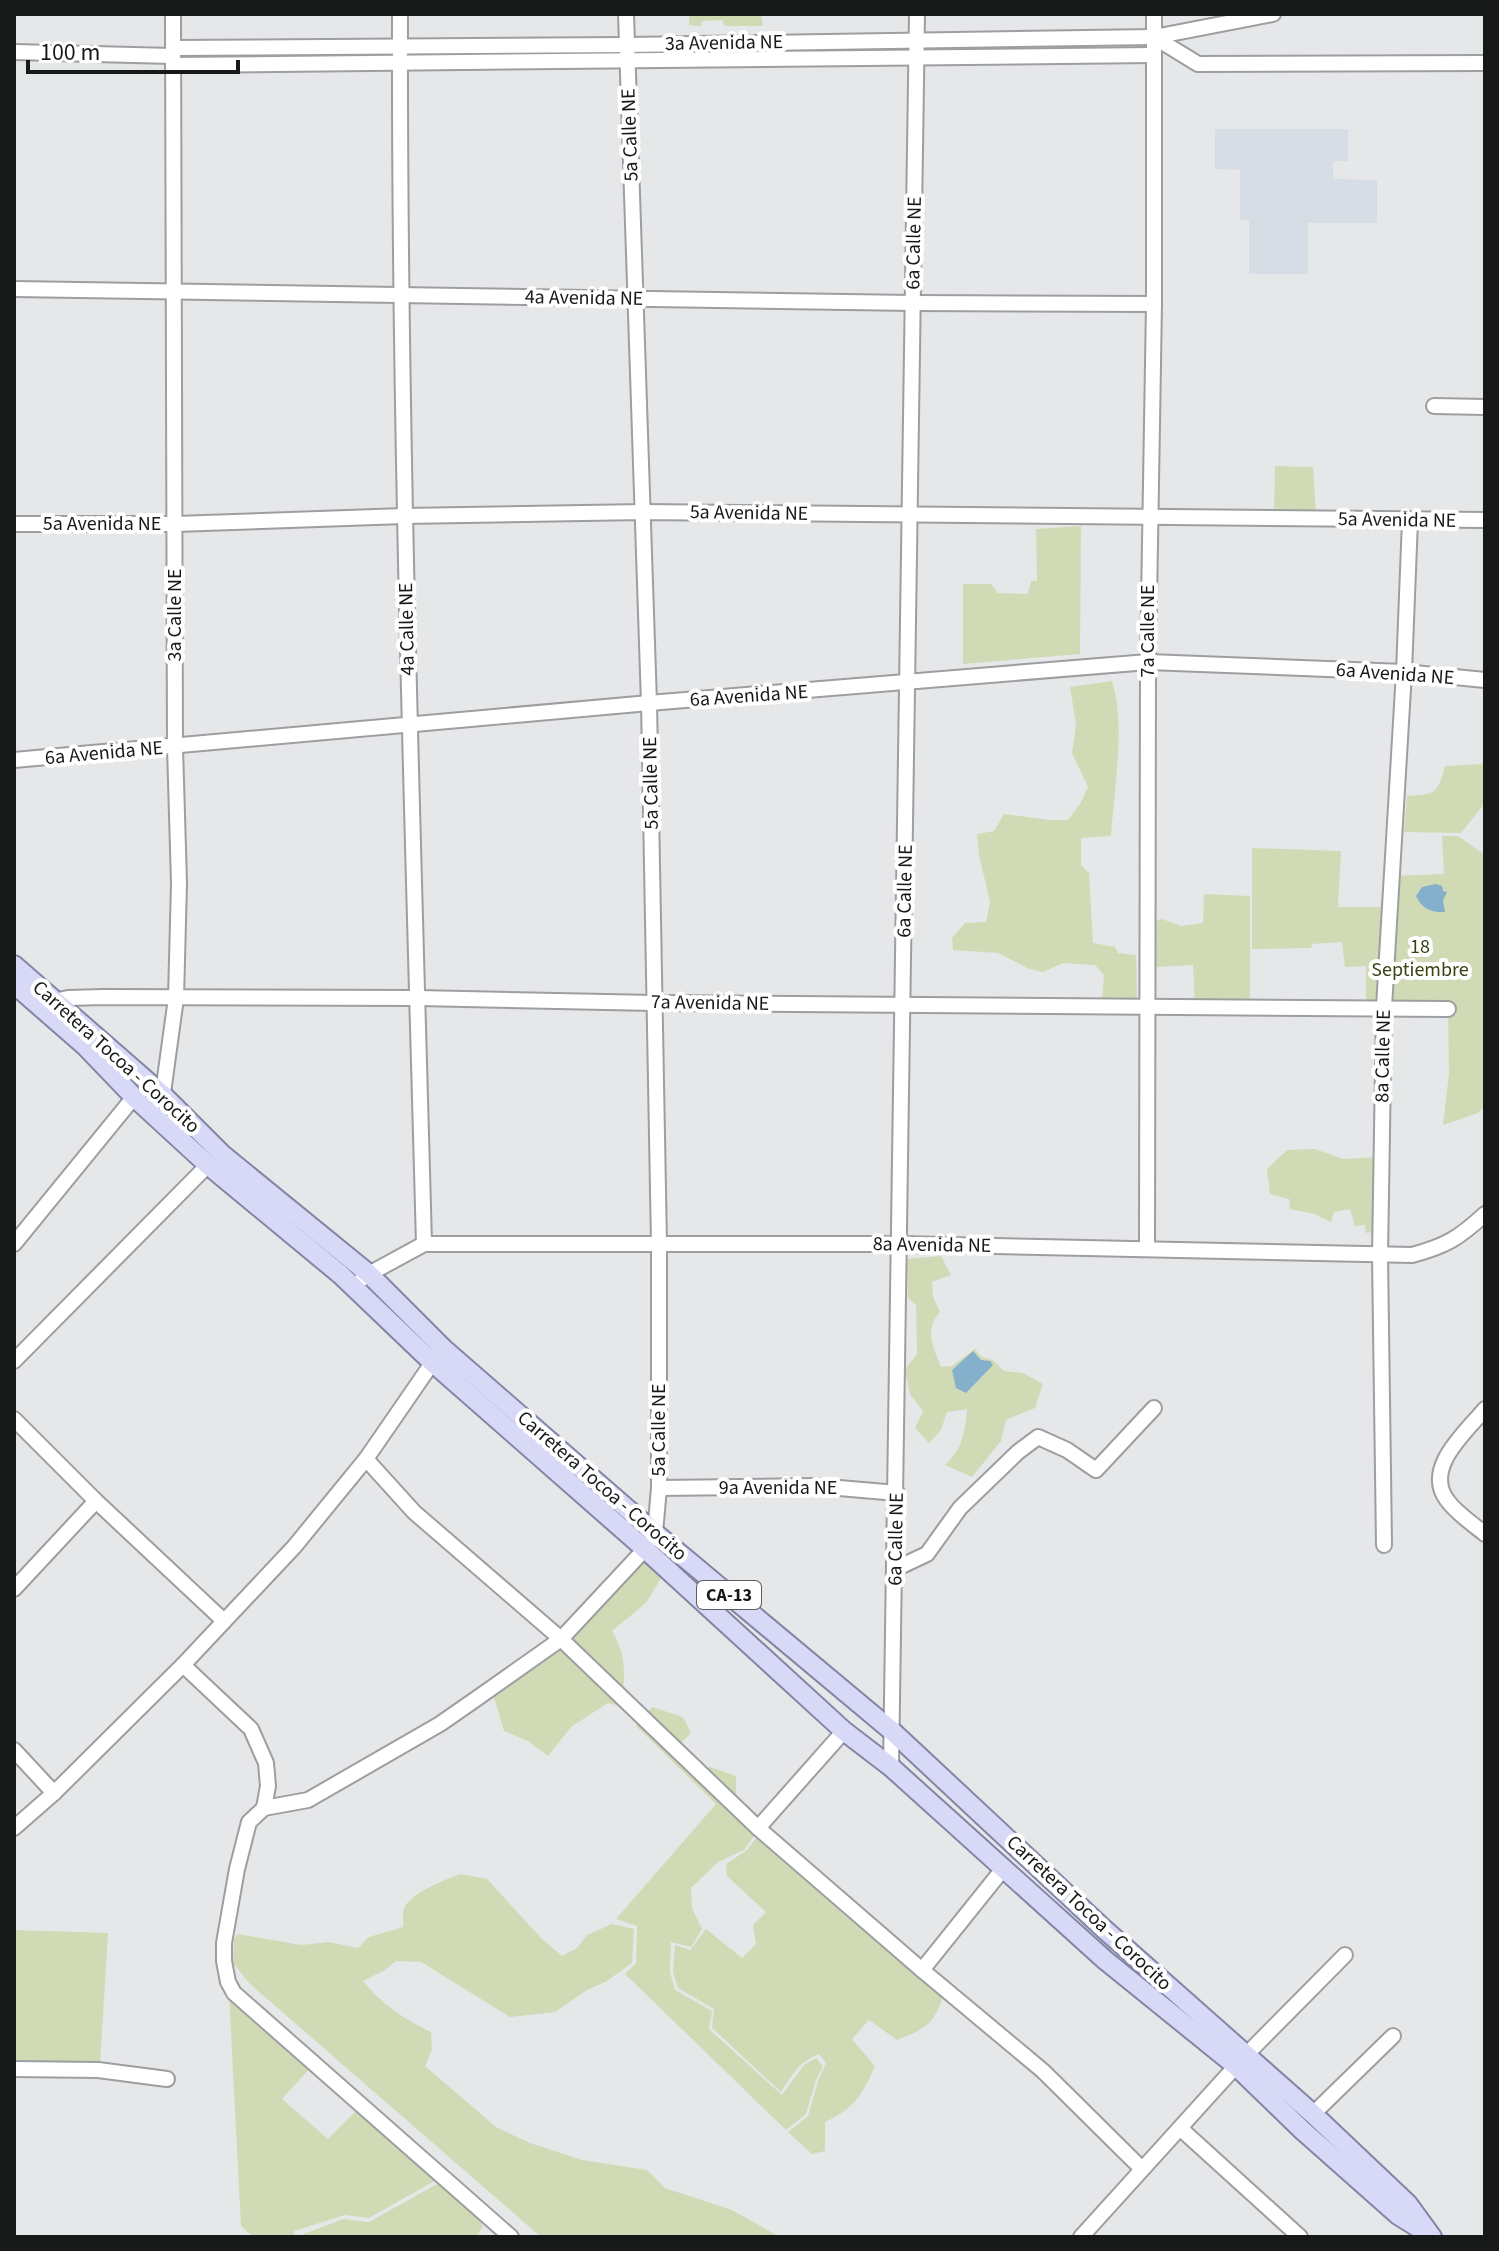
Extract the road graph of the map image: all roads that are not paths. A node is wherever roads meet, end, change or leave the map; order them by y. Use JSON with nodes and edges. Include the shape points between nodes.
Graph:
{"nodes":[{"id":1,"x":173,"y":14,"type":"edge"},
{"id":2,"x":400,"y":14,"type":"edge"},
{"id":3,"x":626,"y":14,"type":"edge"},
{"id":4,"x":917,"y":14,"type":"edge"},
{"id":5,"x":1154,"y":14,"type":"edge"},
{"id":6,"x":1273,"y":14,"type":"edge"},
{"id":7,"x":1154,"y":37,"type":"junction"},
{"id":8,"x":916,"y":39,"type":"junction"},
{"id":9,"x":627,"y":45,"type":"junction"},
{"id":10,"x":400,"y":47,"type":"junction"},
{"id":11,"x":14,"y":52,"type":"edge"},
{"id":12,"x":1154,"y":55,"type":"junction"},
{"id":13,"x":173,"y":56,"type":"junction"},
{"id":14,"x":917,"y":58,"type":"junction"},
{"id":15,"x":627,"y":60,"type":"junction"},
{"id":16,"x":400,"y":63,"type":"junction"},
{"id":17,"x":1485,"y":63,"type":"edge"},
{"id":18,"x":14,"y":289,"type":"edge"},
{"id":19,"x":174,"y":291,"type":"junction"},
{"id":20,"x":400,"y":295,"type":"junction"},
{"id":21,"x":636,"y":298,"type":"junction"},
{"id":22,"x":913,"y":303,"type":"junction"},
{"id":23,"x":1154,"y":304,"type":"junction"},
{"id":24,"x":1434,"y":406,"type":"dead end"},
{"id":25,"x":1485,"y":407,"type":"edge"},
{"id":26,"x":644,"y":512,"type":"junction"},
{"id":27,"x":910,"y":515,"type":"junction"},
{"id":28,"x":404,"y":516,"type":"junction"},
{"id":29,"x":1149,"y":517,"type":"junction"},
{"id":30,"x":1410,"y":520,"type":"junction"},
{"id":31,"x":1485,"y":520,"type":"edge"},
{"id":32,"x":14,"y":524,"type":"edge"},
{"id":33,"x":175,"y":524,"type":"junction"},
{"id":34,"x":1148,"y":662,"type":"junction"},
{"id":35,"x":1404,"y":672,"type":"junction"},
{"id":36,"x":1485,"y":680,"type":"edge"},
{"id":37,"x":908,"y":683,"type":"junction"},
{"id":38,"x":649,"y":703,"type":"junction"},
{"id":39,"x":409,"y":725,"type":"junction"},
{"id":40,"x":175,"y":747,"type":"junction"},
{"id":41,"x":14,"y":760,"type":"edge"},
{"id":42,"x":14,"y":965,"type":"edge"},
{"id":43,"x":14,"y":984,"type":"edge"},
{"id":44,"x":176,"y":998,"type":"junction"},
{"id":45,"x":418,"y":998,"type":"junction"},
{"id":46,"x":45,"y":1002,"type":"junction"},
{"id":47,"x":654,"y":1003,"type":"junction"},
{"id":48,"x":903,"y":1005,"type":"junction"},
{"id":49,"x":1147,"y":1007,"type":"junction"},
{"id":50,"x":1384,"y":1007,"type":"junction"},
{"id":51,"x":1448,"y":1009,"type":"dead end"},
{"id":52,"x":163,"y":1095,"type":"junction"},
{"id":53,"x":134,"y":1097,"type":"junction"},
{"id":54,"x":157,"y":1119,"type":"junction"},
{"id":55,"x":208,"y":1165,"type":"junction"},
{"id":56,"x":1485,"y":1214,"type":"edge"},
{"id":57,"x":14,"y":1244,"type":"edge"},
{"id":58,"x":424,"y":1244,"type":"junction"},
{"id":59,"x":659,"y":1244,"type":"junction"},
{"id":60,"x":900,"y":1244,"type":"junction"},
{"id":61,"x":1147,"y":1249,"type":"junction"},
{"id":62,"x":1380,"y":1255,"type":"junction"},
{"id":63,"x":369,"y":1274,"type":"junction"},
{"id":64,"x":353,"y":1287,"type":"junction"},
{"id":65,"x":438,"y":1356,"type":"junction"},
{"id":66,"x":14,"y":1361,"type":"edge"},
{"id":67,"x":1154,"y":1408,"type":"dead end"},
{"id":68,"x":1485,"y":1409,"type":"edge"},
{"id":69,"x":14,"y":1419,"type":"edge"},
{"id":70,"x":366,"y":1459,"type":"junction"},
{"id":71,"x":659,"y":1488,"type":"junction"},
{"id":72,"x":897,"y":1493,"type":"junction"},
{"id":73,"x":96,"y":1501,"type":"junction"},
{"id":74,"x":1485,"y":1534,"type":"edge"},
{"id":75,"x":650,"y":1541,"type":"junction"},
{"id":76,"x":1384,"y":1545,"type":"dead end"},
{"id":77,"x":895,"y":1569,"type":"junction"},
{"id":78,"x":14,"y":1589,"type":"edge"},
{"id":79,"x":224,"y":1621,"type":"junction"},
{"id":80,"x":561,"y":1639,"type":"junction"},
{"id":81,"x":183,"y":1665,"type":"junction"},
{"id":82,"x":844,"y":1731,"type":"junction"},
{"id":83,"x":892,"y":1731,"type":"junction"},
{"id":84,"x":14,"y":1750,"type":"edge"},
{"id":85,"x":891,"y":1767,"type":"junction"},
{"id":86,"x":54,"y":1793,"type":"junction"},
{"id":87,"x":264,"y":1808,"type":"junction"},
{"id":88,"x":14,"y":1828,"type":"edge"},
{"id":89,"x":758,"y":1828,"type":"junction"},
{"id":90,"x":1003,"y":1869,"type":"junction"},
{"id":91,"x":1345,"y":1955,"type":"dead end"},
{"id":92,"x":922,"y":1970,"type":"junction"},
{"id":93,"x":1393,"y":2036,"type":"dead end"},
{"id":94,"x":1241,"y":2061,"type":"junction"},
{"id":95,"x":14,"y":2069,"type":"edge"},
{"id":96,"x":167,"y":2079,"type":"dead end"},
{"id":97,"x":1313,"y":2114,"type":"junction"},
{"id":98,"x":1181,"y":2129,"type":"junction"},
{"id":99,"x":1142,"y":2169,"type":"junction"},
{"id":100,"x":511,"y":2237,"type":"edge"},
{"id":101,"x":1081,"y":2237,"type":"edge"},
{"id":102,"x":1300,"y":2237,"type":"edge"},
{"id":103,"x":1432,"y":2237,"type":"edge"}],
"edges":[{"from":1,"to":13,"type":"street","name":"3a Calle NE"},
{"from":2,"to":10,"type":"street","name":"4a Calle NE"},
{"from":3,"to":9,"type":"street","name":"5a Calle NE"},
{"from":4,"to":8,"type":"street","name":"6a Calle NE"},
{"from":5,"to":7,"type":"street","name":"7a Calle NE"},
{"from":6,"to":7,"type":"street","name":"3a Avenida NE"},
{"from":7,"to":8,"type":"street","name":"3a Avenida NE"},
{"from":7,"to":12,"type":"street","name":"7a Calle NE"},
{"from":7,"to":17,"type":"street","via":[[1198,64]]},
{"from":8,"to":9,"type":"street","name":"3a Avenida NE"},
{"from":8,"to":14,"type":"street","name":"6a Calle NE"},
{"from":9,"to":10,"type":"street","name":"3a Avenida NE"},
{"from":9,"to":15,"type":"street","name":"5a Calle NE"},
{"from":10,"to":13,"type":"street","name":"3a Avenida NE"},
{"from":10,"to":16,"type":"street","name":"4a Calle NE"},
{"from":11,"to":13,"type":"street","name":"3a Avenida NE"},
{"from":12,"to":14,"type":"street"},
{"from":12,"to":23,"type":"street","name":"7a Calle NE"},
{"from":13,"to":16,"type":"street"},
{"from":13,"to":19,"type":"street","name":"3a Calle NE"},
{"from":14,"to":15,"type":"street"},
{"from":14,"to":22,"type":"street","name":"6a Calle NE"},
{"from":15,"to":16,"type":"street"},
{"from":15,"to":21,"type":"street","name":"5a Calle NE"},
{"from":16,"to":20,"type":"street","name":"4a Calle NE"},
{"from":18,"to":19,"type":"street","name":"4a Avenida NE"},
{"from":19,"to":20,"type":"street","name":"4a Avenida NE"},
{"from":19,"to":33,"type":"street","name":"3a Calle NE"},
{"from":20,"to":21,"type":"street","name":"4a Avenida NE"},
{"from":20,"to":28,"type":"street","name":"4a Calle NE"},
{"from":21,"to":22,"type":"street","name":"4a Avenida NE"},
{"from":21,"to":26,"type":"street","name":"5a Calle NE"},
{"from":22,"to":23,"type":"street","name":"4a Avenida NE"},
{"from":22,"to":27,"type":"street","name":"6a Calle NE"},
{"from":23,"to":29,"type":"street","name":"7a Calle NE"},
{"from":24,"to":25,"type":"street"},
{"from":26,"to":27,"type":"street","name":"5a Avenida NE"},
{"from":26,"to":28,"type":"street","name":"5a Avenida NE"},
{"from":26,"to":38,"type":"street","name":"5a Calle NE"},
{"from":27,"to":29,"type":"street","name":"5a Avenida NE"},
{"from":27,"to":37,"type":"street","name":"6a Calle NE"},
{"from":28,"to":33,"type":"street","name":"5a Avenida NE"},
{"from":28,"to":39,"type":"street","name":"4a Calle NE"},
{"from":29,"to":30,"type":"street","name":"5a Avenida NE"},
{"from":29,"to":34,"type":"street","name":"7a Calle NE"},
{"from":30,"to":31,"type":"street","name":"5a Avenida NE"},
{"from":30,"to":35,"type":"street","name":"8a Calle NE"},
{"from":32,"to":33,"type":"street","name":"5a Avenida NE"},
{"from":33,"to":40,"type":"street","name":"3a Calle NE"},
{"from":34,"to":35,"type":"street","name":"6a Avenida NE"},
{"from":34,"to":37,"type":"street","name":"6a Avenida NE"},
{"from":34,"to":49,"type":"street","name":"7a Calle NE"},
{"from":35,"to":36,"type":"street","name":"6a Avenida NE"},
{"from":35,"to":50,"type":"street","name":"8a Calle NE"},
{"from":37,"to":38,"type":"street","name":"6a Avenida NE"},
{"from":37,"to":48,"type":"street","name":"6a Calle NE"},
{"from":38,"to":39,"type":"street","name":"6a Avenida NE"},
{"from":38,"to":47,"type":"street","name":"5a Calle NE"},
{"from":39,"to":40,"type":"street","name":"6a Avenida NE"},
{"from":39,"to":45,"type":"street","name":"4a Calle NE"},
{"from":40,"to":41,"type":"street","name":"6a Avenida NE"},
{"from":40,"to":44,"type":"street","name":"3a Calle NE"},
{"from":42,"to":46,"type":"main road","name":"Carretera Tocoa - Corocito","number":"CA-13"},
{"from":43,"to":46,"type":"main road","name":"Carretera Tocoa - Corocito","number":"CA-13"},
{"from":44,"to":45,"type":"street","name":"7a Avenida NE"},
{"from":44,"to":46,"type":"street","name":"7a Avenida NE"},
{"from":44,"to":52,"type":"street","name":"3a Calle NE"},
{"from":45,"to":47,"type":"street","name":"7a Avenida NE"},
{"from":45,"to":58,"type":"street","name":"4a Calle NE"},
{"from":46,"to":52,"type":"main road","name":"Carretera Tocoa - Corocito","number":"CA-13"},
{"from":46,"to":53,"type":"main road","name":"Carretera Tocoa - Corocito","number":"CA-13"},
{"from":47,"to":48,"type":"street","name":"7a Avenida NE"},
{"from":47,"to":59,"type":"street","name":"5a Calle NE"},
{"from":48,"to":49,"type":"street","name":"7a Avenida NE"},
{"from":48,"to":60,"type":"street","name":"6a Calle NE"},
{"from":49,"to":50,"type":"street","name":"7a Avenida NE"},
{"from":49,"to":61,"type":"street","name":"7a Calle NE"},
{"from":50,"to":51,"type":"street","name":"7a Avenida NE"},
{"from":50,"to":62,"type":"street","name":"8a Calle NE"},
{"from":52,"to":54,"type":"street","name":"3a Calle NE"},
{"from":52,"to":63,"type":"main road","name":"Carretera Tocoa - Corocito","number":"CA-13","via":[[223,1155]]},
{"from":53,"to":54,"type":"main road","name":"Carretera Tocoa - Corocito","number":"CA-13"},
{"from":53,"to":57,"type":"street"},
{"from":54,"to":55,"type":"main road","name":"Carretera Tocoa - Corocito","number":"CA-13"},
{"from":55,"to":64,"type":"main road","name":"Carretera Tocoa - Corocito","number":"CA-13"},
{"from":55,"to":66,"type":"street"},
{"from":56,"to":62,"type":"street","name":"8a Avenida NE","via":[[1439,1248]]},
{"from":58,"to":59,"type":"street","name":"8a Avenida NE"},
{"from":58,"to":63,"type":"street"},
{"from":59,"to":60,"type":"street","name":"8a Avenida NE"},
{"from":59,"to":71,"type":"street","name":"5a Calle NE"},
{"from":60,"to":61,"type":"street","name":"8a Avenida NE"},
{"from":60,"to":72,"type":"street","name":"6a Calle NE"},
{"from":61,"to":62,"type":"street","name":"8a Avenida NE"},
{"from":62,"to":76,"type":"street","name":"8a Calle NE"},
{"from":63,"to":64,"type":"street"},
{"from":63,"to":65,"type":"main road","name":"Carretera Tocoa - Corocito","number":"CA-13"},
{"from":64,"to":65,"type":"main road","name":"Carretera Tocoa - Corocito","number":"CA-13"},
{"from":65,"to":70,"type":"street"},
{"from":65,"to":75,"type":"main road","name":"Carretera Tocoa - Corocito","number":"CA-13"},
{"from":67,"to":77,"type":"street","via":[[1096,1470],[1038,1437],[960,1508],[927,1554]]},
{"from":68,"to":74,"type":"street","via":[[1445,1456],[1441,1482],[1446,1499]]},
{"from":69,"to":73,"type":"street"},
{"from":70,"to":79,"type":"street"},
{"from":70,"to":80,"type":"street","via":[[414,1512]]},
{"from":71,"to":72,"type":"street","name":"9a Avenida NE","via":[[816,1486]]},
{"from":71,"to":75,"type":"street","name":"5a Calle NE"},
{"from":72,"to":77,"type":"street","name":"6a Calle NE"},
{"from":73,"to":78,"type":"street"},
{"from":73,"to":79,"type":"street"},
{"from":75,"to":80,"type":"street"},
{"from":75,"to":82,"type":"main road","name":"Carretera Tocoa - Corocito","number":"CA-13"},
{"from":75,"to":83,"type":"main road","name":"Carretera Tocoa - Corocito","number":"CA-13"},
{"from":77,"to":83,"type":"street","name":"6a Calle NE"},
{"from":79,"to":81,"type":"street"},
{"from":80,"to":87,"type":"street","via":[[440,1724],[308,1800]]},
{"from":80,"to":89,"type":"street"},
{"from":81,"to":86,"type":"street"},
{"from":81,"to":87,"type":"street","via":[[251,1729],[266,1763]]},
{"from":82,"to":85,"type":"main road","name":"Carretera Tocoa - Corocito","number":"CA-13"},
{"from":82,"to":89,"type":"street"},
{"from":83,"to":85,"type":"street","name":"6a Calle NE"},
{"from":83,"to":94,"type":"main road","name":"Carretera Tocoa - Corocito","number":"CA-13"},
{"from":84,"to":86,"type":"street"},
{"from":85,"to":90,"type":"main road","name":"Carretera Tocoa - Corocito","number":"CA-13"},
{"from":86,"to":88,"type":"street"},
{"from":87,"to":100,"type":"street","via":[[249,1822],[226,1927],[224,1961],[234,1993]]},
{"from":89,"to":92,"type":"street"},
{"from":90,"to":92,"type":"street"},
{"from":90,"to":94,"type":"main road","name":"Carretera Tocoa - Corocito","number":"CA-13","via":[[1105,1960]]},
{"from":91,"to":94,"type":"street"},
{"from":92,"to":99,"type":"street","via":[[1043,2071]]},
{"from":93,"to":97,"type":"street"},
{"from":94,"to":97,"type":"main road","name":"Carretera Tocoa - Corocito","number":"CA-13"},
{"from":94,"to":98,"type":"street"},
{"from":94,"to":103,"type":"main road","name":"Carretera Tocoa - Corocito","number":"CA-13","via":[[1302,2130],[1398,2215]]},
{"from":95,"to":96,"type":"street","via":[[98,2070]]},
{"from":97,"to":103,"type":"main road","name":"Carretera Tocoa - Corocito","number":"CA-13","via":[[1408,2204]]},
{"from":98,"to":99,"type":"street"},
{"from":98,"to":102,"type":"street"},
{"from":99,"to":101,"type":"street"}]}
